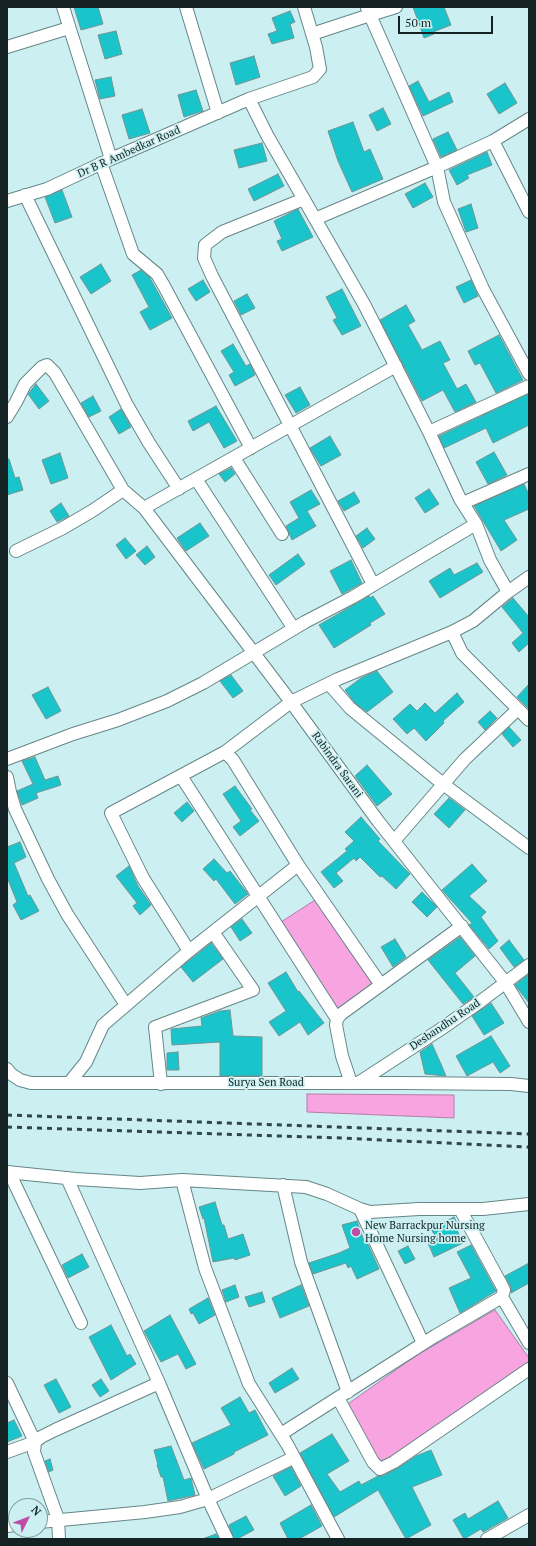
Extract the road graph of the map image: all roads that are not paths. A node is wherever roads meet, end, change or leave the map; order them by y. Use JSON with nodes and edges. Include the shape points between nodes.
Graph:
{"nodes":[{"id":1,"x":63,"y":7,"type":"edge"},
{"id":2,"x":186,"y":7,"type":"edge"},
{"id":3,"x":304,"y":7,"type":"edge"},
{"id":4,"x":396,"y":7,"type":"edge"},
{"id":5,"x":368,"y":11,"type":"edge"},
{"id":6,"x":69,"y":28,"type":"junction"},
{"id":7,"x":312,"y":34,"type":"junction"},
{"id":8,"x":7,"y":47,"type":"edge"},
{"id":9,"x":250,"y":99,"type":"junction"},
{"id":10,"x":218,"y":113,"type":"junction"},
{"id":11,"x":529,"y":119,"type":"edge"},
{"id":12,"x":493,"y":141,"type":"junction"},
{"id":13,"x":106,"y":161,"type":"junction"},
{"id":14,"x":437,"y":167,"type":"junction"},
{"id":15,"x":25,"y":195,"type":"junction"},
{"id":16,"x":304,"y":199,"type":"junction"},
{"id":17,"x":7,"y":201,"type":"edge"},
{"id":18,"x":529,"y":212,"type":"edge"},
{"id":19,"x":315,"y":218,"type":"junction"},
{"id":20,"x":396,"y":366,"type":"junction"},
{"id":21,"x":527,"y":366,"type":"edge"},
{"id":22,"x":529,"y":386,"type":"edge"},
{"id":23,"x":7,"y":417,"type":"edge"},
{"id":24,"x":290,"y":426,"type":"junction"},
{"id":25,"x":429,"y":432,"type":"junction"},
{"id":26,"x":251,"y":448,"type":"junction"},
{"id":27,"x":234,"y":458,"type":"junction"},
{"id":28,"x":529,"y":474,"type":"edge"},
{"id":29,"x":196,"y":479,"type":"junction"},
{"id":30,"x":179,"y":489,"type":"junction"},
{"id":31,"x":123,"y":490,"type":"junction"},
{"id":32,"x":463,"y":504,"type":"junction"},
{"id":33,"x":144,"y":508,"type":"junction"},
{"id":34,"x":476,"y":524,"type":"junction"},
{"id":35,"x":282,"y":534,"type":"dead end"},
{"id":36,"x":16,"y":551,"type":"dead end"},
{"id":37,"x":529,"y":578,"type":"edge"},
{"id":38,"x":372,"y":584,"type":"junction"},
{"id":39,"x":508,"y":592,"type":"junction"},
{"id":40,"x":294,"y":629,"type":"junction"},
{"id":41,"x":452,"y":632,"type":"junction"},
{"id":42,"x":253,"y":653,"type":"junction"},
{"id":43,"x":328,"y":684,"type":"junction"},
{"id":44,"x":291,"y":702,"type":"junction"},
{"id":45,"x":518,"y":709,"type":"junction"},
{"id":46,"x":529,"y":720,"type":"edge"},
{"id":47,"x":225,"y":752,"type":"junction"},
{"id":48,"x":7,"y":759,"type":"edge"},
{"id":49,"x":181,"y":776,"type":"junction"},
{"id":50,"x":7,"y":777,"type":"edge"},
{"id":51,"x":443,"y":784,"type":"junction"},
{"id":52,"x":394,"y":841,"type":"junction"},
{"id":53,"x":529,"y":848,"type":"edge"},
{"id":54,"x":298,"y":865,"type":"junction"},
{"id":55,"x":258,"y":897,"type":"junction"},
{"id":56,"x":462,"y":926,"type":"junction"},
{"id":57,"x":213,"y":932,"type":"junction"},
{"id":58,"x":189,"y":951,"type":"junction"},
{"id":59,"x":529,"y":965,"type":"edge"},
{"id":60,"x":505,"y":982,"type":"junction"},
{"id":61,"x":381,"y":985,"type":"junction"},
{"id":62,"x":126,"y":1005,"type":"junction"},
{"id":63,"x":337,"y":1019,"type":"junction"},
{"id":64,"x":529,"y":1022,"type":"edge"},
{"id":65,"x":7,"y":1069,"type":"edge"},
{"id":66,"x":69,"y":1083,"type":"junction"},
{"id":67,"x":354,"y":1083,"type":"junction"},
{"id":68,"x":161,"y":1084,"type":"junction"},
{"id":69,"x":529,"y":1086,"type":"edge"},
{"id":70,"x":8,"y":1172,"type":"edge"},
{"id":71,"x":66,"y":1178,"type":"junction"},
{"id":72,"x":182,"y":1180,"type":"junction"},
{"id":73,"x":283,"y":1185,"type":"junction"},
{"id":74,"x":529,"y":1204,"type":"edge"},
{"id":75,"x":460,"y":1209,"type":"junction"},
{"id":76,"x":360,"y":1210,"type":"junction"},
{"id":77,"x":502,"y":1297,"type":"junction"},
{"id":78,"x":81,"y":1323,"type":"dead end"},
{"id":79,"x":529,"y":1342,"type":"edge"},
{"id":80,"x":423,"y":1343,"type":"junction"},
{"id":81,"x":529,"y":1369,"type":"edge"},
{"id":82,"x":7,"y":1383,"type":"edge"},
{"id":83,"x":160,"y":1383,"type":"junction"},
{"id":84,"x":343,"y":1395,"type":"junction"},
{"id":85,"x":281,"y":1434,"type":"junction"},
{"id":86,"x":35,"y":1442,"type":"junction"},
{"id":87,"x":7,"y":1452,"type":"edge"},
{"id":88,"x":293,"y":1458,"type":"junction"},
{"id":89,"x":208,"y":1499,"type":"junction"},
{"id":90,"x":529,"y":1515,"type":"edge"},
{"id":91,"x":58,"y":1520,"type":"junction"},
{"id":92,"x":48,"y":1521,"type":"edge"},
{"id":93,"x":59,"y":1539,"type":"edge"},
{"id":94,"x":227,"y":1539,"type":"edge"},
{"id":95,"x":338,"y":1539,"type":"edge"},
{"id":96,"x":487,"y":1539,"type":"edge"}],
"edges":[{"from":1,"to":6,"type":"street"},
{"from":2,"to":10,"type":"street"},
{"from":3,"to":7,"type":"street","name":"Dr B R Ambedkar Road"},
{"from":4,"to":5,"type":"street"},
{"from":5,"to":7,"type":"street"},
{"from":5,"to":14,"type":"street"},
{"from":6,"to":8,"type":"street"},
{"from":6,"to":13,"type":"street"},
{"from":7,"to":9,"type":"street","name":"Dr B R Ambedkar Road","via":[[320,70],[317,74]]},
{"from":9,"to":10,"type":"street","name":"Dr B R Ambedkar Road"},
{"from":9,"to":16,"type":"street","via":[[267,135]]},
{"from":10,"to":13,"type":"street","name":"Dr B R Ambedkar Road"},
{"from":11,"to":12,"type":"street"},
{"from":12,"to":14,"type":"street"},
{"from":12,"to":18,"type":"street"},
{"from":13,"to":15,"type":"street","name":"Dr B R Ambedkar Road","via":[[47,189]]},
{"from":13,"to":26,"type":"street","via":[[133,254],[157,274]]},
{"from":14,"to":19,"type":"street"},
{"from":14,"to":21,"type":"street","via":[[444,202],[483,289]]},
{"from":15,"to":17,"type":"street","name":"Dr B R Ambedkar Road"},
{"from":15,"to":30,"type":"street","via":[[127,405]]},
{"from":16,"to":19,"type":"street"},
{"from":16,"to":24,"type":"street","via":[[222,232],[205,245],[204,258]]},
{"from":19,"to":20,"type":"street"},
{"from":20,"to":24,"type":"street"},
{"from":20,"to":25,"type":"street"},
{"from":22,"to":25,"type":"street"},
{"from":23,"to":31,"type":"street","name":"Rabindra Sarani","via":[[25,384],[47,365],[55,373]]},
{"from":24,"to":26,"type":"street"},
{"from":24,"to":38,"type":"street"},
{"from":25,"to":32,"type":"street"},
{"from":26,"to":27,"type":"street"},
{"from":27,"to":29,"type":"street"},
{"from":27,"to":35,"type":"street"},
{"from":28,"to":32,"type":"street"},
{"from":29,"to":30,"type":"street"},
{"from":29,"to":40,"type":"street"},
{"from":30,"to":33,"type":"street"},
{"from":31,"to":33,"type":"street","name":"Rabindra Sarani"},
{"from":31,"to":36,"type":"street","via":[[63,528]]},
{"from":32,"to":34,"type":"street"},
{"from":33,"to":42,"type":"street","name":"Rabindra Sarani"},
{"from":34,"to":38,"type":"street"},
{"from":34,"to":39,"type":"street","via":[[490,560]]},
{"from":37,"to":39,"type":"street"},
{"from":38,"to":40,"type":"street"},
{"from":39,"to":41,"type":"street","via":[[473,621]]},
{"from":40,"to":42,"type":"street"},
{"from":41,"to":43,"type":"street"},
{"from":41,"to":45,"type":"street","via":[[462,653]]},
{"from":42,"to":44,"type":"street","name":"Rabindra Sarani"},
{"from":42,"to":48,"type":"street","via":[[166,701]]},
{"from":43,"to":44,"type":"street"},
{"from":43,"to":51,"type":"street","via":[[350,708]]},
{"from":44,"to":47,"type":"street"},
{"from":44,"to":52,"type":"street","name":"Rabindra Sarani"},
{"from":45,"to":46,"type":"street"},
{"from":45,"to":51,"type":"street"},
{"from":47,"to":49,"type":"street"},
{"from":47,"to":54,"type":"street","via":[[233,760]]},
{"from":49,"to":55,"type":"street"},
{"from":49,"to":58,"type":"street","via":[[111,813],[143,878]]},
{"from":50,"to":62,"type":"street","via":[[15,809],[48,879],[67,914]]},
{"from":51,"to":52,"type":"street"},
{"from":51,"to":53,"type":"street"},
{"from":52,"to":56,"type":"street","name":"Rabindra Sarani"},
{"from":54,"to":55,"type":"street"},
{"from":54,"to":61,"type":"street"},
{"from":55,"to":57,"type":"street"},
{"from":55,"to":63,"type":"street"},
{"from":56,"to":60,"type":"street","name":"Rabindra Sarani"},
{"from":56,"to":61,"type":"street"},
{"from":57,"to":58,"type":"street"},
{"from":57,"to":68,"type":"street","via":[[253,990],[155,1027]]},
{"from":58,"to":62,"type":"street"},
{"from":59,"to":60,"type":"street","name":"Desbandhu Road"},
{"from":60,"to":64,"type":"street","name":"Rabindra Sarani"},
{"from":60,"to":67,"type":"street","name":"Desbandhu Road","via":[[441,1029]]},
{"from":61,"to":63,"type":"street"},
{"from":62,"to":66,"type":"street","via":[[103,1025],[86,1062]]},
{"from":63,"to":67,"type":"street","via":[[342,1056]]},
{"from":65,"to":66,"type":"street","name":"Surya Sen Road","via":[[20,1080],[31,1083]]},
{"from":66,"to":68,"type":"street","name":"Surya Sen Road"},
{"from":67,"to":68,"type":"street","name":"Surya Sen Road"},
{"from":67,"to":69,"type":"street","name":"Surya Sen Road"},
{"from":70,"to":71,"type":"street"},
{"from":70,"to":78,"type":"street"},
{"from":71,"to":72,"type":"street","via":[[140,1183]]},
{"from":71,"to":83,"type":"street"},
{"from":72,"to":73,"type":"street"},
{"from":72,"to":85,"type":"street","via":[[205,1268],[250,1384]]},
{"from":73,"to":76,"type":"street","via":[[306,1187]]},
{"from":73,"to":84,"type":"street","via":[[301,1262]]},
{"from":74,"to":75,"type":"street"},
{"from":75,"to":76,"type":"street","via":[[370,1212]]},
{"from":75,"to":77,"type":"street","via":[[502,1284]]},
{"from":76,"to":80,"type":"street"},
{"from":77,"to":79,"type":"street"},
{"from":77,"to":80,"type":"street"},
{"from":80,"to":84,"type":"street"},
{"from":81,"to":84,"type":"street","via":[[380,1469],[373,1462]]},
{"from":82,"to":86,"type":"street"},
{"from":83,"to":86,"type":"street","via":[[55,1430]]},
{"from":83,"to":89,"type":"street"},
{"from":84,"to":85,"type":"street"},
{"from":85,"to":88,"type":"street"},
{"from":86,"to":87,"type":"street"},
{"from":86,"to":91,"type":"street","via":[[34,1452]]},
{"from":88,"to":89,"type":"street"},
{"from":88,"to":95,"type":"street"},
{"from":89,"to":91,"type":"street","via":[[180,1507],[145,1512]]},
{"from":89,"to":94,"type":"street"},
{"from":90,"to":96,"type":"street"},
{"from":91,"to":92,"type":"street"},
{"from":91,"to":93,"type":"street"}]}
